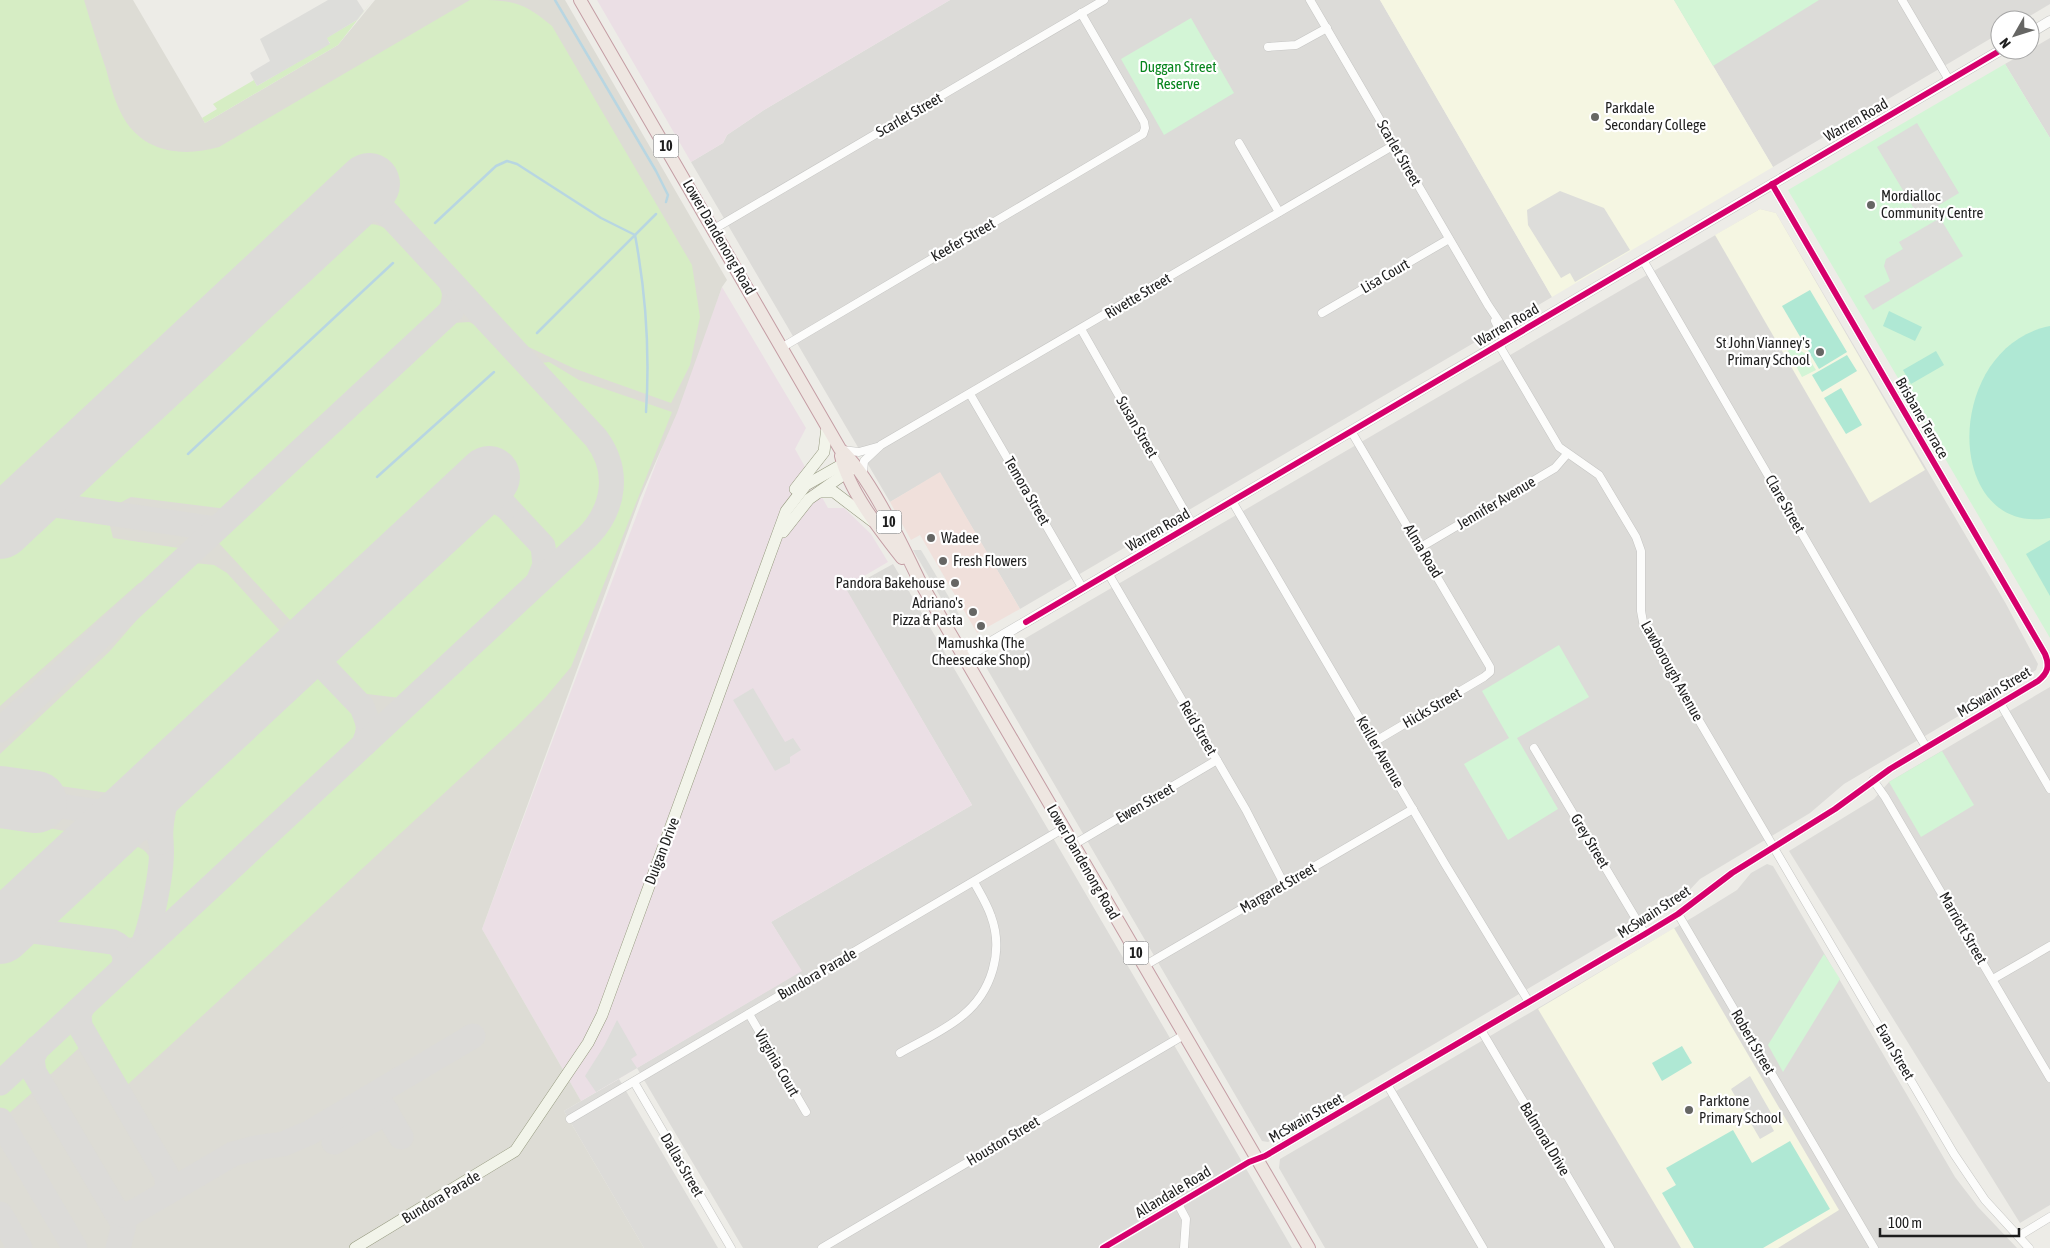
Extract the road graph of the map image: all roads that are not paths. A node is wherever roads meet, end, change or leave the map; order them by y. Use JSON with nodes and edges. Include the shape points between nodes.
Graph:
{"nodes":[{"id":1,"x":581,"y":0,"type":"edge"},
{"id":2,"x":1104,"y":0,"type":"edge"},
{"id":3,"x":1310,"y":0,"type":"edge"},
{"id":4,"x":1902,"y":0,"type":"edge"},
{"id":5,"x":1081,"y":14,"type":"junction"},
{"id":6,"x":1327,"y":28,"type":"junction"},
{"id":7,"x":1268,"y":47,"type":"dead end"},
{"id":8,"x":1990,"y":56,"type":"edge"},
{"id":9,"x":1949,"y":80,"type":"junction"},
{"id":10,"x":1239,"y":143,"type":"dead end"},
{"id":11,"x":1394,"y":145,"type":"junction"},
{"id":12,"x":1772,"y":184,"type":"junction"},
{"id":13,"x":1279,"y":212,"type":"junction"},
{"id":14,"x":714,"y":229,"type":"junction"},
{"id":15,"x":1449,"y":240,"type":"junction"},
{"id":16,"x":1643,"y":260,"type":"junction"},
{"id":17,"x":1322,"y":313,"type":"dead end"},
{"id":18,"x":1081,"y":329,"type":"junction"},
{"id":19,"x":1504,"y":341,"type":"junction"},
{"id":20,"x":781,"y":348,"type":"junction"},
{"id":21,"x":970,"y":394,"type":"junction"},
{"id":22,"x":827,"y":427,"type":"junction"},
{"id":23,"x":1351,"y":431,"type":"junction"},
{"id":24,"x":881,"y":445,"type":"junction"},
{"id":25,"x":840,"y":450,"type":"junction"},
{"id":26,"x":1567,"y":454,"type":"junction"},
{"id":27,"x":849,"y":466,"type":"junction"},
{"id":28,"x":866,"y":483,"type":"junction"},
{"id":29,"x":820,"y":492,"type":"junction"},
{"id":30,"x":1232,"y":501,"type":"junction"},
{"id":31,"x":786,"y":511,"type":"junction"},
{"id":32,"x":1192,"y":524,"type":"junction"},
{"id":33,"x":879,"y":527,"type":"junction"},
{"id":34,"x":774,"y":546,"type":"junction"},
{"id":35,"x":1421,"y":548,"type":"junction"},
{"id":36,"x":1108,"y":574,"type":"junction"},
{"id":37,"x":919,"y":580,"type":"junction"},
{"id":38,"x":1083,"y":588,"type":"junction"},
{"id":39,"x":964,"y":658,"type":"junction"},
{"id":40,"x":2049,"y":665,"type":"joint"},
{"id":41,"x":1490,"y":672,"type":"joint"},
{"id":42,"x":2000,"y":703,"type":"junction"},
{"id":43,"x":1374,"y":742,"type":"junction"},
{"id":44,"x":1926,"y":747,"type":"junction"},
{"id":45,"x":1534,"y":748,"type":"dead end"},
{"id":46,"x":1217,"y":760,"type":"junction"},
{"id":47,"x":1873,"y":780,"type":"junction"},
{"id":48,"x":2050,"y":789,"type":"edge"},
{"id":49,"x":1413,"y":809,"type":"junction"},
{"id":50,"x":1064,"y":828,"type":"junction"},
{"id":51,"x":1073,"y":845,"type":"junction"},
{"id":52,"x":1774,"y":847,"type":"junction"},
{"id":53,"x":974,"y":882,"type":"junction"},
{"id":54,"x":1284,"y":884,"type":"junction"},
{"id":55,"x":1678,"y":914,"type":"junction"},
{"id":56,"x":1645,"y":934,"type":"junction"},
{"id":57,"x":2050,"y":946,"type":"edge"},
{"id":58,"x":1144,"y":966,"type":"junction"},
{"id":59,"x":1993,"y":979,"type":"junction"},
{"id":60,"x":1529,"y":1002,"type":"junction"},
{"id":61,"x":749,"y":1014,"type":"junction"},
{"id":62,"x":1481,"y":1030,"type":"junction"},
{"id":63,"x":1184,"y":1034,"type":"junction"},
{"id":64,"x":900,"y":1053,"type":"dead end"},
{"id":65,"x":2050,"y":1078,"type":"edge"},
{"id":66,"x":634,"y":1082,"type":"junction"},
{"id":67,"x":1388,"y":1086,"type":"junction"},
{"id":68,"x":806,"y":1112,"type":"dead end"},
{"id":69,"x":570,"y":1119,"type":"dead end"},
{"id":70,"x":524,"y":1142,"type":"joint"},
{"id":71,"x":1257,"y":1159,"type":"junction"},
{"id":72,"x":1178,"y":1204,"type":"junction"},
{"id":73,"x":2050,"y":1217,"type":"edge"},
{"id":74,"x":2019,"y":1236,"type":"junction"},
{"id":75,"x":355,"y":1248,"type":"edge"},
{"id":76,"x":731,"y":1248,"type":"edge"},
{"id":77,"x":822,"y":1248,"type":"edge"},
{"id":78,"x":1103,"y":1248,"type":"edge"},
{"id":79,"x":1184,"y":1248,"type":"edge"},
{"id":80,"x":1309,"y":1248,"type":"edge"},
{"id":81,"x":1483,"y":1248,"type":"edge"},
{"id":82,"x":1610,"y":1248,"type":"edge"},
{"id":83,"x":1874,"y":1248,"type":"edge"},
{"id":84,"x":2029,"y":1248,"type":"edge"}],
"edges":[{"from":1,"to":14,"type":"highway","name":"Lower Dandenong Road","number":"10"},
{"from":2,"to":5,"type":"street","name":"Scarlet Street"},
{"from":3,"to":6,"type":"street","name":"Scarlet Street"},
{"from":4,"to":9,"type":"street"},
{"from":5,"to":14,"type":"street","name":"Scarlet Street"},
{"from":5,"to":20,"type":"street","name":"Keefer Street","via":[[1144,122],[1144,131],[1136,139]]},
{"from":6,"to":7,"type":"street","via":[[1296,45]]},
{"from":6,"to":11,"type":"street","name":"Scarlet Street"},
{"from":8,"to":9,"type":"street","name":"Warren Road"},
{"from":9,"to":12,"type":"street","name":"Warren Road"},
{"from":10,"to":13,"type":"street"},
{"from":11,"to":13,"type":"street","name":"Rivette Street"},
{"from":11,"to":15,"type":"street","name":"Scarlet Street"},
{"from":12,"to":16,"type":"street","name":"Warren Road"},
{"from":12,"to":40,"type":"street","name":"Brisbane Terrace"},
{"from":13,"to":18,"type":"street","name":"Rivette Street"},
{"from":14,"to":20,"type":"highway","name":"Lower Dandenong Road","number":"10"},
{"from":15,"to":17,"type":"street","name":"Lisa Court"},
{"from":15,"to":19,"type":"street","name":"Scarlet Street","via":[[1488,305]]},
{"from":16,"to":19,"type":"street","name":"Warren Road"},
{"from":16,"to":44,"type":"street","name":"Clare Street"},
{"from":18,"to":21,"type":"street","name":"Rivette Street"},
{"from":18,"to":32,"type":"street","name":"Susan Street"},
{"from":19,"to":23,"type":"street","name":"Warren Road"},
{"from":19,"to":26,"type":"street","name":"Lawborough Avenue","via":[[1555,440]]},
{"from":20,"to":22,"type":"highway","name":"Lower Dandenong Road","number":"10"},
{"from":21,"to":24,"type":"street","name":"Rivette Street"},
{"from":21,"to":38,"type":"street","name":"Temora Street"},
{"from":22,"to":25,"type":"highway","name":"Lower Dandenong Road","number":"10"},
{"from":22,"to":31,"type":"main road","via":[[824,452],[797,486]]},
{"from":23,"to":30,"type":"street","name":"Warren Road"},
{"from":23,"to":35,"type":"street","name":"Alma Road"},
{"from":24,"to":25,"type":"street","name":"Rivette Street","via":[[859,452]]},
{"from":24,"to":28,"type":"street","name":"Rivette Street","via":[[864,461],[862,470]]},
{"from":25,"to":27,"type":"highway","name":"Lower Dandenong Road","number":"10"},
{"from":26,"to":35,"type":"street","name":"Jennifer Avenue","via":[[1555,468]]},
{"from":26,"to":52,"type":"street","name":"Lawborough Avenue","via":[[1599,475],[1636,536],[1641,551],[1640,611],[1644,627]]},
{"from":27,"to":28,"type":"highway","name":"Lower Dandenong Road","number":"10"},
{"from":27,"to":29,"type":"main road","name":"Duigan Drive"},
{"from":27,"to":31,"type":"main road","name":"Duigan Drive","via":[[806,485]]},
{"from":27,"to":33,"type":"highway","name":"Lower Dandenong Road","number":"10"},
{"from":28,"to":37,"type":"highway","name":"Lower Dandenong Road","number":"10"},
{"from":29,"to":33,"type":"main road","via":[[834,492]]},
{"from":29,"to":34,"type":"main road","name":"Duigan Drive","via":[[802,506]]},
{"from":30,"to":32,"type":"street","name":"Warren Road"},
{"from":30,"to":43,"type":"street","name":"Keiller Avenue"},
{"from":31,"to":34,"type":"main road","name":"Duigan Drive"},
{"from":32,"to":36,"type":"street","name":"Warren Road"},
{"from":33,"to":37,"type":"highway","name":"Lower Dandenong Road","number":"10"},
{"from":34,"to":70,"type":"main road","name":"Duigan Drive","via":[[602,1015],[588,1043]]},
{"from":35,"to":41,"type":"street","name":"Alma Road","via":[[1488,660]]},
{"from":36,"to":38,"type":"street","name":"Warren Road"},
{"from":36,"to":46,"type":"street","name":"Reid Street"},
{"from":37,"to":39,"type":"highway","name":"Lower Dandenong Road","number":"10"},
{"from":38,"to":39,"type":"street","name":"Warren Road"},
{"from":39,"to":50,"type":"highway","name":"Lower Dandenong Road","number":"10"},
{"from":40,"to":42,"type":"street","name":"McSwain Street","via":[[2043,677]]},
{"from":41,"to":43,"type":"street","name":"Hicks Street"},
{"from":42,"to":44,"type":"street","name":"McSwain Street"},
{"from":42,"to":48,"type":"street"},
{"from":43,"to":49,"type":"street","name":"Keiller Avenue"},
{"from":44,"to":47,"type":"street","name":"McSwain Street"},
{"from":45,"to":56,"type":"street","name":"Grey Street"},
{"from":46,"to":51,"type":"street","name":"Ewen Street"},
{"from":46,"to":54,"type":"street","name":"Reid Street"},
{"from":47,"to":52,"type":"street","name":"McSwain Street","via":[[1835,809]]},
{"from":47,"to":59,"type":"street","name":"Marriott Street"},
{"from":49,"to":54,"type":"street","name":"Margaret Street"},
{"from":49,"to":60,"type":"street","name":"Keiller Avenue"},
{"from":50,"to":51,"type":"highway","name":"Lower Dandenong Road","number":"10"},
{"from":50,"to":53,"type":"street","name":"Bundora Parade"},
{"from":51,"to":58,"type":"highway","name":"Lower Dandenong Road","number":"10"},
{"from":52,"to":55,"type":"street","name":"McSwain Street","via":[[1732,873]]},
{"from":52,"to":74,"type":"street","name":"Evan Street","via":[[1962,1166],[1986,1200]]},
{"from":53,"to":61,"type":"street","name":"Bundora Parade"},
{"from":53,"to":64,"type":"street","via":[[994,926],[996,958],[990,980],[977,1001],[963,1015]]},
{"from":54,"to":58,"type":"street","name":"Margaret Street"},
{"from":55,"to":56,"type":"street","name":"McSwain Street"},
{"from":55,"to":83,"type":"street","name":"Robert Street"},
{"from":56,"to":60,"type":"street","name":"McSwain Street"},
{"from":57,"to":59,"type":"street"},
{"from":58,"to":63,"type":"highway","name":"Lower Dandenong Road","number":"10"},
{"from":59,"to":65,"type":"street","name":"Marriott Street"},
{"from":60,"to":62,"type":"street","name":"McSwain Street"},
{"from":61,"to":66,"type":"street","name":"Bundora Parade"},
{"from":61,"to":68,"type":"street","name":"Virginia Court"},
{"from":62,"to":67,"type":"street","name":"McSwain Street"},
{"from":62,"to":82,"type":"street","name":"Balmoral Drive"},
{"from":63,"to":71,"type":"highway","name":"Lower Dandenong Road","number":"10"},
{"from":63,"to":77,"type":"street","name":"Houston Street"},
{"from":66,"to":69,"type":"street","name":"Bundora Parade"},
{"from":66,"to":76,"type":"street","name":"Dallas Street"},
{"from":67,"to":71,"type":"street","name":"McSwain Street"},
{"from":67,"to":81,"type":"street"},
{"from":70,"to":75,"type":"main road","name":"Bundora Parade","via":[[505,1159]]},
{"from":71,"to":72,"type":"street","name":"Allandale Road"},
{"from":71,"to":80,"type":"highway","name":"Lower Dandenong Road","number":"10"},
{"from":72,"to":78,"type":"street","name":"Allandale Road"},
{"from":72,"to":79,"type":"street","via":[[1186,1219]]},
{"from":73,"to":74,"type":"street"},
{"from":74,"to":84,"type":"street","name":"Evan Street"}]}
